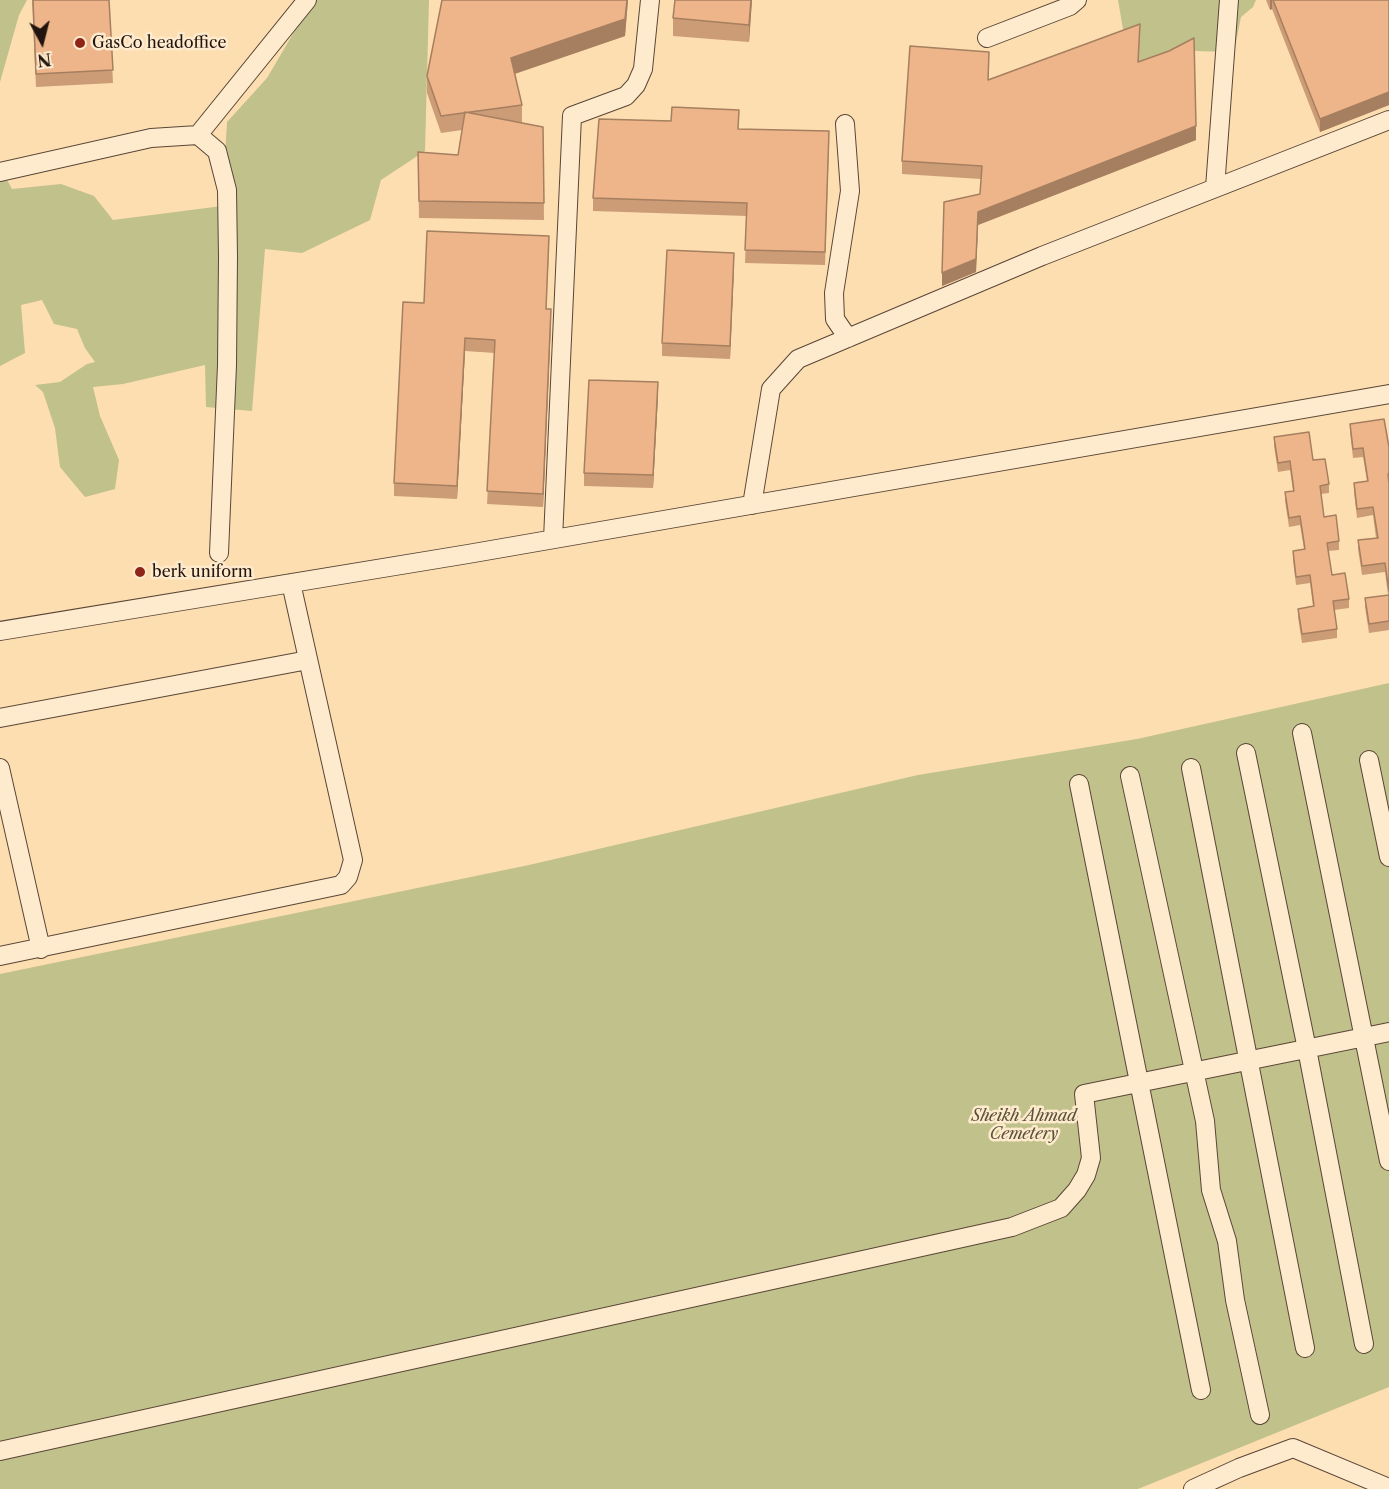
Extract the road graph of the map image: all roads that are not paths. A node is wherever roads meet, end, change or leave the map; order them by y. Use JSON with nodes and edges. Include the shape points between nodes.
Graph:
{"nodes":[{"id":1,"x":307,"y":0,"type":"edge"},
{"id":2,"x":650,"y":0,"type":"edge"},
{"id":3,"x":1077,"y":0,"type":"edge"},
{"id":4,"x":1229,"y":0,"type":"edge"},
{"id":5,"x":987,"y":39,"type":"dead end"},
{"id":6,"x":1389,"y":120,"type":"edge"},
{"id":7,"x":845,"y":124,"type":"dead end"},
{"id":8,"x":198,"y":135,"type":"junction"},
{"id":9,"x":0,"y":172,"type":"edge"},
{"id":10,"x":1215,"y":188,"type":"junction"},
{"id":11,"x":848,"y":338,"type":"junction"},
{"id":12,"x":1389,"y":394,"type":"edge"},
{"id":13,"x":752,"y":505,"type":"junction"},
{"id":14,"x":553,"y":539,"type":"junction"},
{"id":15,"x":219,"y":553,"type":"dead end"},
{"id":16,"x":291,"y":583,"type":"junction"},
{"id":17,"x":0,"y":631,"type":"edge"},
{"id":18,"x":308,"y":660,"type":"junction"},
{"id":19,"x":0,"y":718,"type":"edge"},
{"id":20,"x":1302,"y":733,"type":"dead end"},
{"id":21,"x":1246,"y":753,"type":"dead end"},
{"id":22,"x":1369,"y":760,"type":"dead end"},
{"id":23,"x":0,"y":768,"type":"edge"},
{"id":24,"x":1191,"y":768,"type":"dead end"},
{"id":25,"x":1130,"y":776,"type":"dead end"},
{"id":26,"x":1078,"y":784,"type":"dead end"},
{"id":27,"x":1389,"y":857,"type":"edge"},
{"id":28,"x":41,"y":949,"type":"junction"},
{"id":29,"x":0,"y":956,"type":"edge"},
{"id":30,"x":1389,"y":1032,"type":"edge"},
{"id":31,"x":1363,"y":1037,"type":"junction"},
{"id":32,"x":1307,"y":1049,"type":"junction"},
{"id":33,"x":1249,"y":1060,"type":"junction"},
{"id":34,"x":1193,"y":1072,"type":"junction"},
{"id":35,"x":1139,"y":1083,"type":"junction"},
{"id":36,"x":1389,"y":1161,"type":"edge"},
{"id":37,"x":1364,"y":1344,"type":"dead end"},
{"id":38,"x":1305,"y":1348,"type":"dead end"},
{"id":39,"x":1201,"y":1390,"type":"dead end"},
{"id":40,"x":1260,"y":1415,"type":"dead end"},
{"id":41,"x":0,"y":1451,"type":"edge"},
{"id":42,"x":1239,"y":1468,"type":"junction"},
{"id":43,"x":1389,"y":1488,"type":"edge"},
{"id":44,"x":1193,"y":1489,"type":"edge"},
{"id":45,"x":1230,"y":1489,"type":"edge"}],
"edges":[{"from":1,"to":8,"type":"street"},
{"from":2,"to":14,"type":"street","via":[[644,69],[636,85],[626,96],[572,116]]},
{"from":3,"to":5,"type":"street"},
{"from":4,"to":10,"type":"street"},
{"from":6,"to":10,"type":"street"},
{"from":7,"to":11,"type":"street","via":[[850,191],[834,293],[835,319]]},
{"from":8,"to":9,"type":"street","via":[[151,138]]},
{"from":8,"to":15,"type":"street","via":[[217,151],[227,190],[227,365]]},
{"from":10,"to":11,"type":"street"},
{"from":11,"to":13,"type":"street","via":[[798,359],[771,389]]},
{"from":12,"to":13,"type":"street"},
{"from":13,"to":14,"type":"street"},
{"from":14,"to":16,"type":"street"},
{"from":16,"to":17,"type":"street"},
{"from":16,"to":18,"type":"street"},
{"from":18,"to":19,"type":"street"},
{"from":18,"to":28,"type":"street","via":[[353,860],[341,885]]},
{"from":20,"to":31,"type":"street"},
{"from":21,"to":32,"type":"street"},
{"from":22,"to":27,"type":"street"},
{"from":23,"to":28,"type":"street"},
{"from":24,"to":33,"type":"street"},
{"from":25,"to":34,"type":"street"},
{"from":26,"to":35,"type":"street"},
{"from":28,"to":29,"type":"street"},
{"from":30,"to":31,"type":"street"},
{"from":31,"to":32,"type":"street"},
{"from":31,"to":36,"type":"street"},
{"from":32,"to":33,"type":"street"},
{"from":32,"to":37,"type":"street"},
{"from":33,"to":34,"type":"street"},
{"from":33,"to":38,"type":"street"},
{"from":34,"to":35,"type":"street"},
{"from":34,"to":40,"type":"street","via":[[1205,1122],[1211,1190],[1227,1241],[1235,1300]]},
{"from":35,"to":39,"type":"street"},
{"from":35,"to":41,"type":"street","via":[[1084,1094],[1091,1158],[1086,1175],[1061,1208],[1012,1227]]},
{"from":42,"to":43,"type":"street","via":[[1293,1448]]},
{"from":42,"to":44,"type":"street"},
{"from":42,"to":45,"type":"street"}]}
